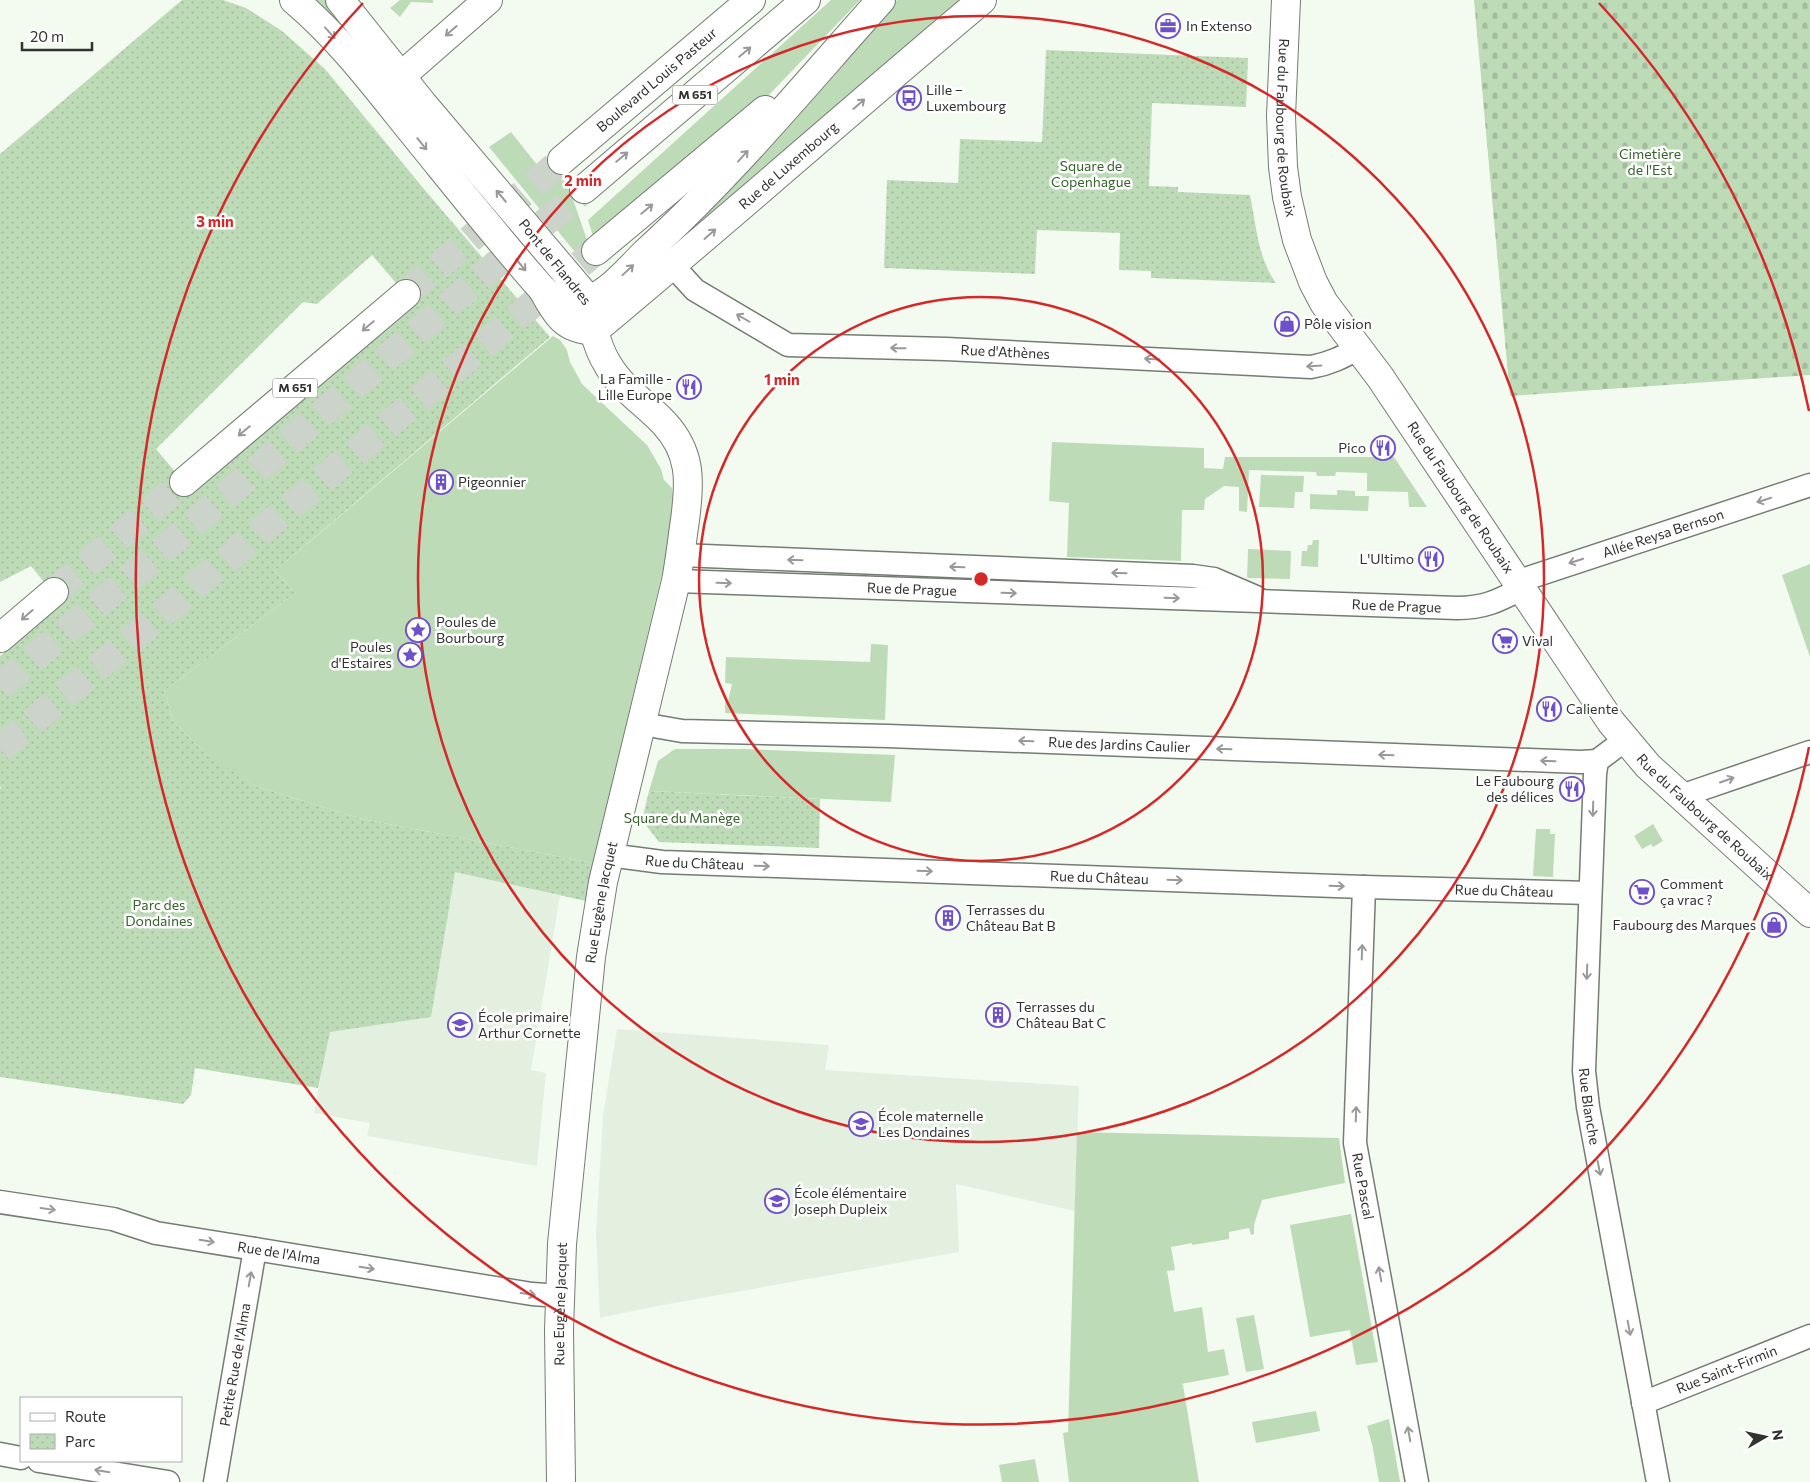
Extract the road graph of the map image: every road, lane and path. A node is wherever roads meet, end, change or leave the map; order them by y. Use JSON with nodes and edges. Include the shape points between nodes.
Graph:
{"nodes":[{"id":1,"x":294,"y":0,"type":"edge"},
{"id":2,"x":340,"y":0,"type":"edge"},
{"id":3,"x":488,"y":0,"type":"edge"},
{"id":4,"x":751,"y":0,"type":"edge"},
{"id":5,"x":806,"y":0,"type":"edge"},
{"id":6,"x":881,"y":0,"type":"edge"},
{"id":7,"x":982,"y":0,"type":"edge"},
{"id":8,"x":1286,"y":0,"type":"edge"},
{"id":9,"x":863,"y":20,"type":"junction"},
{"id":10,"x":400,"y":76,"type":"junction"},
{"id":11,"x":391,"y":106,"type":"junction"},
{"id":12,"x":562,"y":160,"type":"tunnel mouth"},
{"id":13,"x":584,"y":189,"type":"tunnel mouth"},
{"id":14,"x":596,"y":251,"type":"tunnel mouth"},
{"id":15,"x":673,"y":266,"type":"junction"},
{"id":16,"x":542,"y":290,"type":"junction"},
{"id":17,"x":406,"y":294,"type":"tunnel mouth"},
{"id":18,"x":589,"y":300,"type":"junction"},
{"id":19,"x":595,"y":330,"type":"junction"},
{"id":20,"x":1359,"y":348,"type":"junction"},
{"id":21,"x":184,"y":482,"type":"tunnel mouth"},
{"id":22,"x":1810,"y":485,"type":"edge"},
{"id":23,"x":678,"y":568,"type":"junction"},
{"id":24,"x":1519,"y":586,"type":"junction"},
{"id":25,"x":54,"y":592,"type":"tunnel mouth"},
{"id":26,"x":0,"y":638,"type":"edge"},
{"id":27,"x":642,"y":724,"type":"junction"},
{"id":28,"x":1625,"y":740,"type":"junction"},
{"id":29,"x":1810,"y":752,"type":"edge"},
{"id":30,"x":1597,"y":761,"type":"junction"},
{"id":31,"x":1680,"y":796,"type":"junction"},
{"id":32,"x":609,"y":855,"type":"junction"},
{"id":33,"x":1364,"y":887,"type":"junction"},
{"id":34,"x":1590,"y":893,"type":"junction"},
{"id":35,"x":1810,"y":913,"type":"edge"},
{"id":36,"x":0,"y":1202,"type":"edge"},
{"id":37,"x":255,"y":1249,"type":"junction"},
{"id":38,"x":560,"y":1296,"type":"junction"},
{"id":39,"x":1810,"y":1336,"type":"edge"},
{"id":40,"x":1643,"y":1403,"type":"junction"},
{"id":41,"x":0,"y":1454,"type":"edge"},
{"id":42,"x":20,"y":1458,"type":"edge"},
{"id":43,"x":45,"y":1462,"type":"edge"},
{"id":44,"x":168,"y":1482,"type":"edge"},
{"id":45,"x":215,"y":1482,"type":"edge"},
{"id":46,"x":561,"y":1482,"type":"edge"},
{"id":47,"x":1417,"y":1482,"type":"edge"},
{"id":48,"x":1658,"y":1482,"type":"edge"}],
"edges":[{"from":1,"to":11,"type":"main road","name":"Pont de Flandres","one_way":true,"via":[[328,32]]},
{"from":2,"to":10,"type":"main road","name":"Pont de Flandres"},
{"from":3,"to":10,"type":"main road","one_way":true},
{"from":4,"to":12,"type":"main road","name":"Boulevard Louis Pasteur","number":"M 651"},
{"from":13,"to":5,"type":"main road","number":"M 651","one_way":true},
{"from":6,"to":9,"type":"main road"},
{"from":15,"to":7,"type":"main road","name":"Rue de Luxembourg","one_way":true},
{"from":8,"to":20,"type":"main road","name":"Rue du Faubourg de Roubaix","via":[[1281,129],[1287,197],[1297,240],[1313,282],[1324,303]]},
{"from":14,"to":9,"type":"main road","one_way":true,"via":[[760,115]]},
{"from":18,"to":9,"type":"main road","one_way":true,"via":[[613,284],[730,171]]},
{"from":10,"to":11,"type":"main road","via":[[392,93]]},
{"from":18,"to":10,"type":"main road","name":"Pont de Flandres","one_way":true},
{"from":11,"to":16,"type":"main road","name":"Pont de Flandres","one_way":true},
{"from":15,"to":19,"type":"main road","name":"Rue de Luxembourg"},
{"from":20,"to":15,"type":"street","name":"Rue d'Athènes","one_way":true,"via":[[1323,365],[1311,366],[788,345],[695,290]]},
{"from":16,"to":18,"type":"main road","via":[[560,301]]},
{"from":16,"to":19,"type":"main road","name":"Pont de Flandres","via":[[564,322],[580,330]]},
{"from":17,"to":21,"type":"main road","number":"M 651","one_way":true},
{"from":18,"to":19,"type":"main road","name":"Pont de Flandres"},
{"from":19,"to":23,"type":"main road","name":"Rue Eugène Jacquet","via":[[609,367],[664,424],[685,457],[689,482]]},
{"from":20,"to":24,"type":"main road","name":"Rue du Faubourg de Roubaix"},
{"from":22,"to":24,"type":"street","name":"Allée Reysa Bernson","one_way":true},
{"from":23,"to":24,"type":"street","name":"Rue de Prague","via":[[1268,602],[1473,608],[1497,602]]},
{"from":23,"to":27,"type":"main road","name":"Rue Eugène Jacquet"},
{"from":24,"to":28,"type":"main road","name":"Rue du Faubourg de Roubaix"},
{"from":25,"to":26,"type":"main road","one_way":true},
{"from":30,"to":27,"type":"street","name":"Rue des Jardins Caulier","one_way":true,"via":[[682,731]]},
{"from":27,"to":32,"type":"main road","name":"Rue Eugène Jacquet"},
{"from":28,"to":30,"type":"street"},
{"from":28,"to":31,"type":"main road","name":"Rue du Faubourg de Roubaix"},
{"from":31,"to":29,"type":"street","one_way":true},
{"from":30,"to":34,"type":"street","name":"Rue Blanche","one_way":true},
{"from":31,"to":35,"type":"main road","name":"Rue du Faubourg de Roubaix"},
{"from":32,"to":33,"type":"street","name":"Rue du Château","one_way":true,"via":[[662,862]]},
{"from":32,"to":38,"type":"main road","name":"Rue Eugène Jacquet","via":[[591,957],[562,1244]]},
{"from":33,"to":34,"type":"street","name":"Rue du Château"},
{"from":47,"to":33,"type":"street","name":"Rue Pascal","one_way":true,"via":[[1355,1143]]},
{"from":34,"to":40,"type":"street","name":"Rue Blanche","one_way":true,"via":[[1585,1088]]},
{"from":36,"to":37,"type":"street","name":"Rue de l'Alma","one_way":true,"via":[[113,1219],[156,1232]]},
{"from":37,"to":38,"type":"street","name":"Rue de l'Alma","one_way":true},
{"from":45,"to":37,"type":"street","name":"Petite Rue de l'Alma","one_way":true},
{"from":38,"to":46,"type":"main road","name":"Rue Eugène Jacquet"},
{"from":39,"to":40,"type":"street","name":"Rue Saint-Firmin"},
{"from":40,"to":48,"type":"street","name":"Rue Blanche"},
{"from":41,"to":42,"type":"street"},
{"from":44,"to":43,"type":"street","one_way":true}]}
